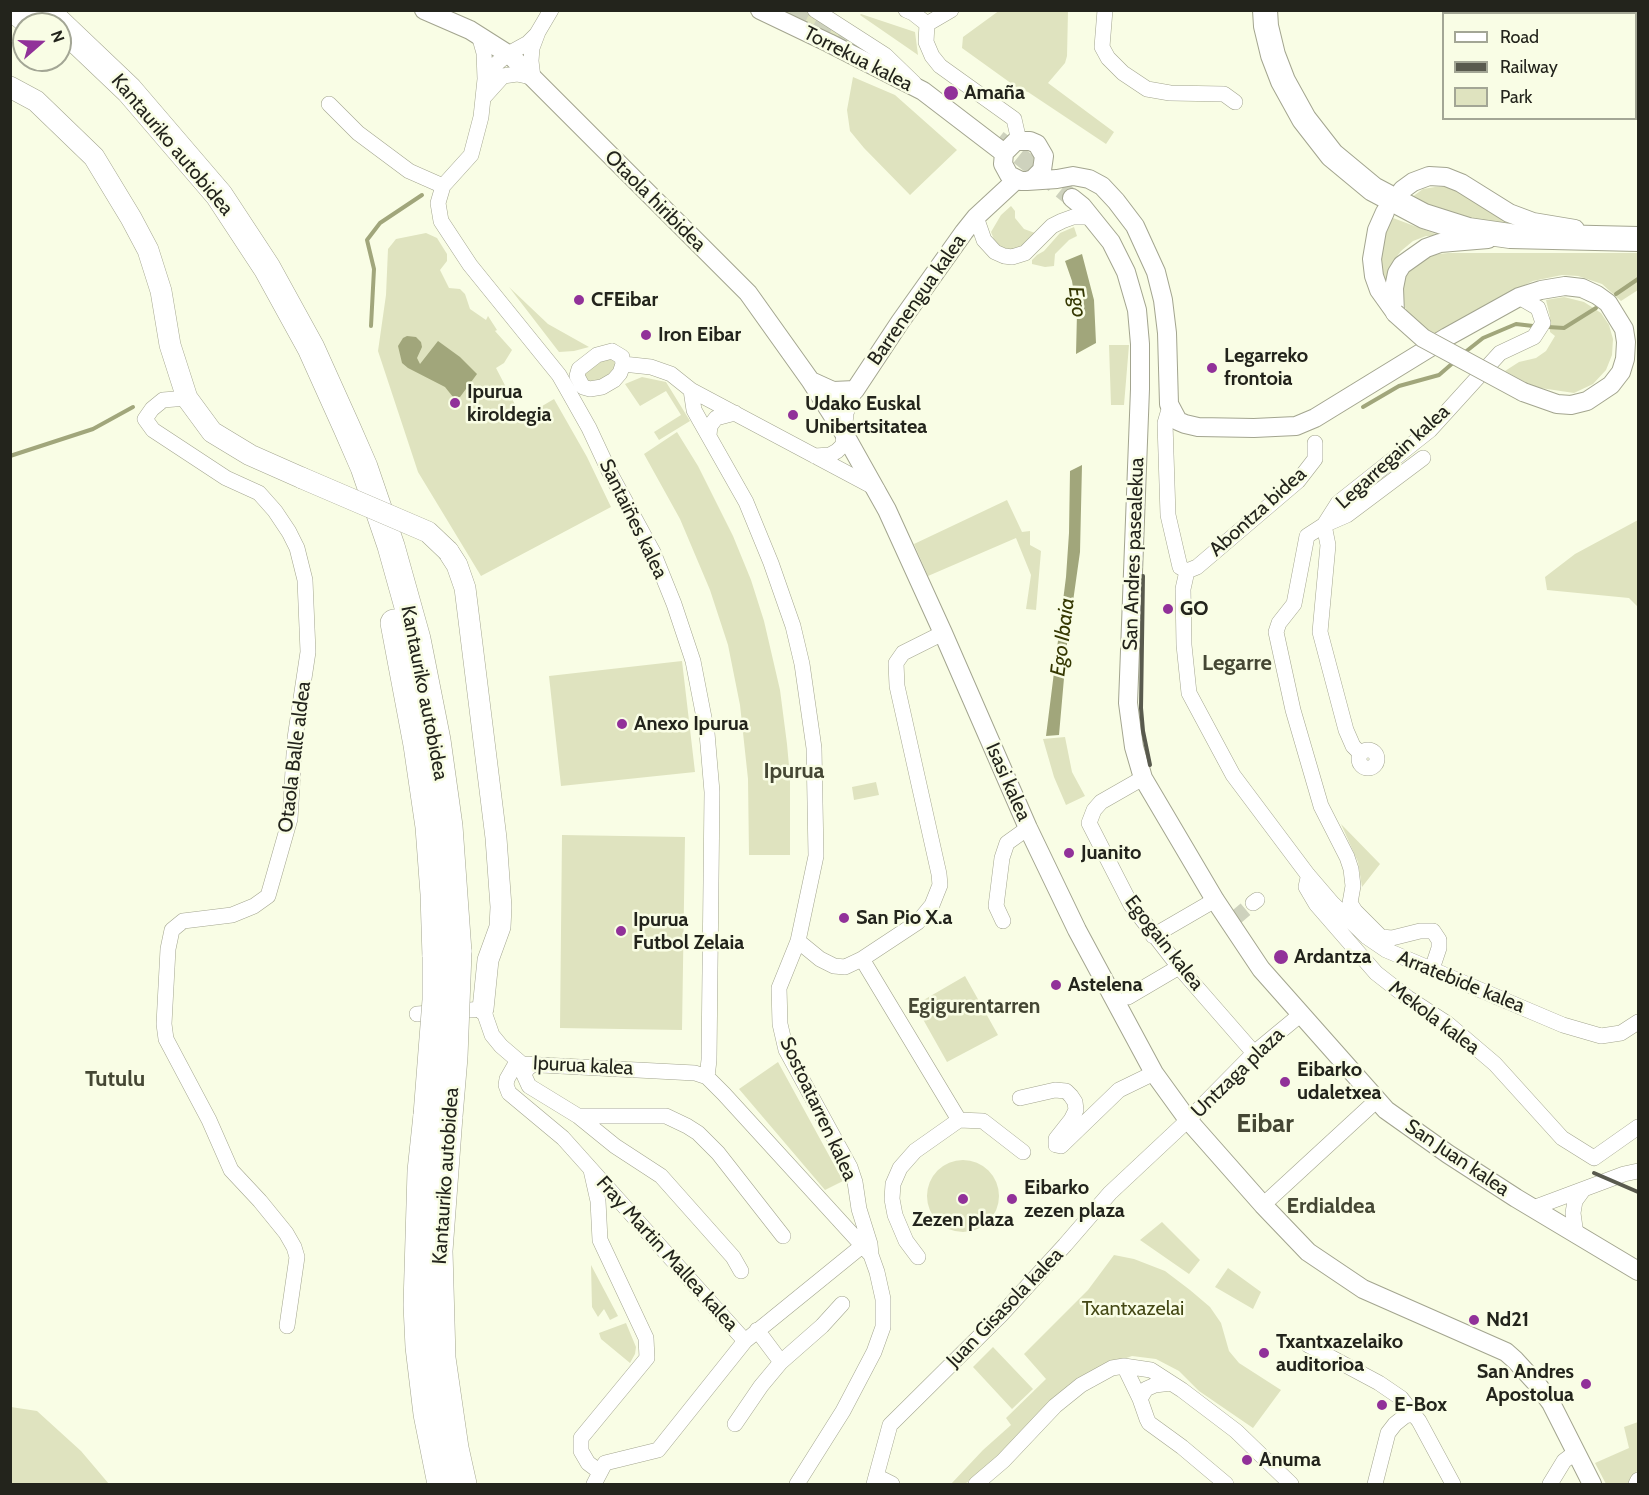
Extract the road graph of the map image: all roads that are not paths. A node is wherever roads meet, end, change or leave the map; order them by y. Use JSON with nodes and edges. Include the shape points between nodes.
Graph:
{"nodes":[{"id":1,"x":45,"y":10,"type":"edge"},
{"id":2,"x":424,"y":10,"type":"edge"},
{"id":3,"x":551,"y":10,"type":"edge"},
{"id":4,"x":760,"y":10,"type":"edge"},
{"id":5,"x":815,"y":10,"type":"edge"},
{"id":6,"x":906,"y":10,"type":"edge"},
{"id":7,"x":951,"y":10,"type":"edge"},
{"id":8,"x":1105,"y":10,"type":"edge"},
{"id":9,"x":1265,"y":10,"type":"edge"},
{"id":10,"x":927,"y":24,"type":"junction"},
{"id":11,"x":538,"y":32,"type":"junction"},
{"id":12,"x":479,"y":35,"type":"junction"},
{"id":13,"x":508,"y":54,"type":"junction"},
{"id":14,"x":72,"y":59,"type":"edge"},
{"id":15,"x":532,"y":77,"type":"junction"},
{"id":16,"x":485,"y":79,"type":"junction"},
{"id":17,"x":10,"y":87,"type":"edge"},
{"id":18,"x":923,"y":91,"type":"junction"},
{"id":19,"x":482,"y":100,"type":"junction"},
{"id":20,"x":1235,"y":102,"type":"dead end"},
{"id":21,"x":329,"y":104,"type":"dead end"},
{"id":22,"x":1019,"y":141,"type":"junction"},
{"id":23,"x":1042,"y":152,"type":"junction"},
{"id":24,"x":1004,"y":153,"type":"junction"},
{"id":25,"x":1073,"y":176,"type":"junction"},
{"id":26,"x":1022,"y":180,"type":"junction"},
{"id":27,"x":443,"y":186,"type":"junction"},
{"id":28,"x":1402,"y":190,"type":"dead end"},
{"id":29,"x":1072,"y":198,"type":"tunnel mouth"},
{"id":30,"x":1385,"y":212,"type":"dead end"},
{"id":31,"x":976,"y":217,"type":"junction"},
{"id":32,"x":1081,"y":217,"type":"junction"},
{"id":33,"x":1510,"y":236,"type":"junction"},
{"id":34,"x":1634,"y":239,"type":"edge"},
{"id":35,"x":1519,"y":297,"type":"junction"},
{"id":36,"x":1395,"y":313,"type":"junction"},
{"id":37,"x":623,"y":364,"type":"junction"},
{"id":38,"x":559,"y":375,"type":"junction"},
{"id":39,"x":810,"y":380,"type":"junction"},
{"id":40,"x":584,"y":384,"type":"junction"},
{"id":41,"x":691,"y":390,"type":"junction"},
{"id":42,"x":855,"y":390,"type":"junction"},
{"id":43,"x":187,"y":398,"type":"junction"},
{"id":44,"x":1170,"y":406,"type":"junction"},
{"id":45,"x":735,"y":413,"type":"junction"},
{"id":46,"x":1188,"y":425,"type":"junction"},
{"id":47,"x":589,"y":428,"type":"junction"},
{"id":48,"x":709,"y":435,"type":"junction"},
{"id":49,"x":845,"y":435,"type":"junction"},
{"id":50,"x":1315,"y":443,"type":"dead end"},
{"id":51,"x":1167,"y":446,"type":"junction"},
{"id":52,"x":815,"y":456,"type":"junction"},
{"id":53,"x":1423,"y":458,"type":"dead end"},
{"id":54,"x":877,"y":489,"type":"junction"},
{"id":55,"x":1324,"y":525,"type":"junction"},
{"id":56,"x":1187,"y":571,"type":"junction"},
{"id":57,"x":943,"y":633,"type":"junction"},
{"id":58,"x":1360,"y":753,"type":"dead end"},
{"id":59,"x":1143,"y":778,"type":"junction"},
{"id":60,"x":1028,"y":828,"type":"junction"},
{"id":61,"x":1308,"y":875,"type":"junction"},
{"id":62,"x":1215,"y":900,"type":"junction"},
{"id":63,"x":1003,"y":921,"type":"dead end"},
{"id":64,"x":1153,"y":936,"type":"junction"},
{"id":65,"x":798,"y":941,"type":"junction"},
{"id":66,"x":447,"y":954,"type":"junction"},
{"id":67,"x":862,"y":959,"type":"junction"},
{"id":68,"x":1179,"y":967,"type":"junction"},
{"id":69,"x":1432,"y":969,"type":"junction"},
{"id":70,"x":1128,"y":997,"type":"dead end"},
{"id":71,"x":483,"y":1009,"type":"junction"},
{"id":72,"x":417,"y":1014,"type":"dead end"},
{"id":73,"x":1300,"y":1014,"type":"junction"},
{"id":74,"x":1638,"y":1022,"type":"edge"},
{"id":75,"x":495,"y":1039,"type":"junction"},
{"id":76,"x":1254,"y":1053,"type":"junction"},
{"id":77,"x":528,"y":1064,"type":"junction"},
{"id":78,"x":1154,"y":1073,"type":"junction"},
{"id":79,"x":707,"y":1077,"type":"junction"},
{"id":80,"x":507,"y":1079,"type":"junction"},
{"id":81,"x":529,"y":1086,"type":"junction"},
{"id":82,"x":514,"y":1098,"type":"junction"},
{"id":83,"x":1020,"y":1098,"type":"dead end"},
{"id":84,"x":1377,"y":1100,"type":"junction"},
{"id":85,"x":438,"y":1116,"type":"junction"},
{"id":86,"x":578,"y":1116,"type":"junction"},
{"id":87,"x":959,"y":1120,"type":"junction"},
{"id":88,"x":1188,"y":1120,"type":"junction"},
{"id":89,"x":1638,"y":1127,"type":"edge"},
{"id":90,"x":1023,"y":1152,"type":"dead end"},
{"id":91,"x":590,"y":1167,"type":"junction"},
{"id":92,"x":1638,"y":1171,"type":"edge"},
{"id":93,"x":1583,"y":1190,"type":"junction"},
{"id":94,"x":1263,"y":1206,"type":"junction"},
{"id":95,"x":1533,"y":1208,"type":"junction"},
{"id":96,"x":859,"y":1209,"type":"junction"},
{"id":97,"x":839,"y":1219,"type":"junction"},
{"id":98,"x":1576,"y":1234,"type":"junction"},
{"id":99,"x":783,"y":1236,"type":"dead end"},
{"id":100,"x":866,"y":1250,"type":"junction"},
{"id":101,"x":918,"y":1257,"type":"dead end"},
{"id":102,"x":741,"y":1270,"type":"dead end"},
{"id":103,"x":1638,"y":1271,"type":"edge"},
{"id":104,"x":842,"y":1304,"type":"dead end"},
{"id":105,"x":287,"y":1326,"type":"dead end"},
{"id":106,"x":757,"y":1330,"type":"junction"},
{"id":107,"x":745,"y":1341,"type":"junction"},
{"id":108,"x":1308,"y":1345,"type":"dead end"},
{"id":109,"x":781,"y":1362,"type":"junction"},
{"id":110,"x":1124,"y":1366,"type":"junction"},
{"id":111,"x":1171,"y":1383,"type":"junction"},
{"id":112,"x":1141,"y":1402,"type":"junction"},
{"id":113,"x":1413,"y":1414,"type":"junction"},
{"id":114,"x":735,"y":1424,"type":"dead end"},
{"id":115,"x":1576,"y":1452,"type":"junction"},
{"id":116,"x":597,"y":1478,"type":"edge"},
{"id":117,"x":875,"y":1480,"type":"edge"},
{"id":118,"x":1638,"y":1480,"type":"edge"},
{"id":119,"x":441,"y":1485,"type":"edge"},
{"id":120,"x":463,"y":1485,"type":"edge"},
{"id":121,"x":797,"y":1485,"type":"edge"},
{"id":122,"x":892,"y":1485,"type":"edge"},
{"id":123,"x":976,"y":1485,"type":"edge"},
{"id":124,"x":1226,"y":1485,"type":"edge"},
{"id":125,"x":1291,"y":1485,"type":"edge"},
{"id":126,"x":1376,"y":1485,"type":"edge"},
{"id":127,"x":1453,"y":1485,"type":"edge"},
{"id":128,"x":1550,"y":1485,"type":"edge"},
{"id":129,"x":1592,"y":1485,"type":"edge"},
{"id":130,"x":1636,"y":1485,"type":"edge"}],
"edges":[{"from":1,"to":66,"type":"highway","name":"Kantauriko autobidea","via":[[129,90],[219,195],[273,278],[311,348],[364,467],[417,639],[437,740],[448,826]]},
{"from":2,"to":12,"type":"street","name":"Otaola hiribidea"},
{"from":3,"to":11,"type":"street"},
{"from":4,"to":18,"type":"street","name":"Torrekua kalea"},
{"from":5,"to":18,"type":"street","via":[[885,55]]},
{"from":6,"to":10,"type":"street"},
{"from":7,"to":10,"type":"street"},
{"from":8,"to":20,"type":"street","via":[[1102,47],[1123,73],[1148,89],[1224,94]]},
{"from":9,"to":33,"type":"highway","via":[[1273,55],[1293,101],[1317,138],[1350,172],[1424,216],[1468,230]]},
{"from":10,"to":22,"type":"street","via":[[926,42],[932,56],[940,66],[1014,119]]},
{"from":11,"to":13,"type":"street"},
{"from":11,"to":15,"type":"street","via":[[532,48]]},
{"from":12,"to":13,"type":"street","name":"Otaola hiribidea"},
{"from":12,"to":16,"type":"street"},
{"from":13,"to":15,"type":"street","name":"Otaola hiribidea"},
{"from":13,"to":16,"type":"street"},
{"from":14,"to":66,"type":"highway","name":"Kantauriko autobidea","via":[[117,102],[206,205],[254,278],[296,354],[340,452],[376,551],[399,646],[429,827],[434,894]]},
{"from":15,"to":19,"type":"street","via":[[503,76]]},
{"from":15,"to":39,"type":"street","name":"Otaola hiribidea","via":[[748,293]]},
{"from":16,"to":19,"type":"street"},
{"from":17,"to":43,"type":"main road","via":[[36,101],[94,157],[131,218],[148,250],[161,291],[170,345]]},
{"from":18,"to":24,"type":"street","name":"Torrekua kalea"},
{"from":19,"to":27,"type":"street","via":[[471,155]]},
{"from":21,"to":27,"type":"street","via":[[358,133],[409,171]]},
{"from":22,"to":23,"type":"street","via":[[1037,144]]},
{"from":22,"to":24,"type":"street"},
{"from":23,"to":25,"type":"street"},
{"from":23,"to":26,"type":"street","via":[[1042,170],[1034,179]]},
{"from":24,"to":26,"type":"street","via":[[1005,170]]},
{"from":25,"to":26,"type":"street"},
{"from":25,"to":44,"type":"street","via":[[1102,186],[1116,201],[1135,226],[1152,264],[1164,300]]},
{"from":26,"to":31,"type":"street","name":"Barrenengua kalea"},
{"from":27,"to":38,"type":"street","name":"Santaiñes kalea","via":[[438,203],[441,222],[470,265]]},
{"from":28,"to":34,"type":"street","via":[[1430,176],[1446,177],[1509,213],[1533,222]]},
{"from":29,"to":32,"type":"street","name":"San Andres pasealekua"},
{"from":30,"to":36,"type":"street","via":[[1372,259],[1379,290]]},
{"from":31,"to":32,"type":"street","via":[[984,240],[995,252],[1012,257],[1025,253],[1052,226]]},
{"from":31,"to":42,"type":"street","name":"Barrenengua kalea"},
{"from":32,"to":59,"type":"street","name":"San Andres pasealekua","via":[[1111,242],[1137,310],[1140,388],[1128,703]]},
{"from":33,"to":34,"type":"highway"},
{"from":33,"to":36,"type":"street","via":[[1440,243],[1415,254],[1397,273]]},
{"from":35,"to":36,"type":"street","bridge":true,"via":[[1565,286],[1582,288],[1608,303],[1624,329],[1626,342],[1621,372],[1611,385],[1587,402],[1557,404],[1523,392],[1424,338]]},
{"from":35,"to":46,"type":"street","via":[[1296,426]]},
{"from":35,"to":55,"type":"street","name":"Legarregain kalea","via":[[1538,308],[1543,323],[1534,337],[1500,353],[1430,430],[1338,503]]},
{"from":37,"to":40,"type":"street","via":[[614,380],[602,387]]},
{"from":37,"to":40,"type":"street","via":[[618,353],[604,352],[579,369]]},
{"from":37,"to":41,"type":"street","via":[[671,374]]},
{"from":38,"to":40,"type":"street"},
{"from":38,"to":47,"type":"street","name":"Santaiñes kalea"},
{"from":39,"to":42,"type":"street","via":[[833,391]]},
{"from":39,"to":49,"type":"street","name":"Otaola hiribidea"},
{"from":40,"to":47,"type":"street"},
{"from":41,"to":45,"type":"street"},
{"from":41,"to":48,"type":"street","name":"Sostoatarren kalea","via":[[694,410]]},
{"from":42,"to":49,"type":"street","via":[[846,412]]},
{"from":43,"to":71,"type":"main road","bridge":true,"via":[[212,432],[250,455],[428,532],[457,565],[465,588],[501,907],[500,927],[488,960]]},
{"from":43,"to":105,"type":"street","name":"Otaola Balle aldea","via":[[163,400],[145,419],[153,430],[217,472],[259,493],[289,532],[305,580],[308,652],[295,738],[290,819],[280,859],[268,896],[254,906],[232,915],[183,921],[172,930],[164,1024],[166,1038],[231,1170],[294,1246],[297,1257]]},
{"from":44,"to":46,"type":"street","via":[[1178,421]]},
{"from":44,"to":51,"type":"street","via":[[1165,423]]},
{"from":45,"to":48,"type":"street","via":[[716,418]]},
{"from":45,"to":52,"type":"street"},
{"from":46,"to":51,"type":"street"},
{"from":47,"to":79,"type":"street","name":"Santaiñes kalea","via":[[653,552],[699,686],[710,756]]},
{"from":48,"to":65,"type":"street","name":"Sostoatarren kalea","via":[[746,502],[771,563],[793,626],[808,693],[814,748],[816,856]]},
{"from":49,"to":52,"type":"street","via":[[837,451]]},
{"from":49,"to":54,"type":"street","name":"Isasi kalea"},
{"from":50,"to":56,"type":"street","name":"Abontza bidea","via":[[1315,459],[1298,481],[1197,567]]},
{"from":51,"to":56,"type":"street","via":[[1171,536],[1180,567]]},
{"from":52,"to":54,"type":"street"},
{"from":53,"to":55,"type":"street","via":[[1347,514]]},
{"from":54,"to":57,"type":"street","name":"Isasi kalea"},
{"from":55,"to":58,"type":"street","name":"Legarregain kalea","via":[[1328,545],[1320,632],[1346,730]]},
{"from":55,"to":69,"type":"street","name":"Legarregain kalea","via":[[1307,536],[1294,603],[1276,632],[1293,710],[1321,806],[1351,869],[1350,903],[1354,911],[1381,937],[1433,931],[1439,948]]},
{"from":56,"to":61,"type":"street","name":"Arratebide kalea","via":[[1183,589],[1189,693],[1223,758]]},
{"from":57,"to":60,"type":"street","name":"Isasi kalea"},
{"from":57,"to":67,"type":"street","via":[[903,652],[896,663],[897,686],[940,885],[926,915]]},
{"from":59,"to":62,"type":"street","name":"San Andres pasealekua"},
{"from":59,"to":64,"type":"street","name":"Egogain kalea","via":[[1101,802],[1089,823],[1131,905]]},
{"from":60,"to":63,"type":"street","via":[[1007,843],[1002,858],[996,906]]},
{"from":60,"to":78,"type":"street","name":"Isasi kalea","via":[[1077,930]]},
{"from":61,"to":69,"type":"street","name":"Arratebide kalea","via":[[1367,937],[1386,950]]},
{"from":61,"to":89,"type":"street","name":"Mekola kalea","via":[[1306,887],[1316,904],[1376,973],[1448,1024],[1495,1064],[1562,1138],[1594,1158]]},
{"from":62,"to":64,"type":"street"},
{"from":62,"to":73,"type":"street","name":"San Andres pasealekua","via":[[1262,969]]},
{"from":64,"to":68,"type":"street","name":"Egogain kalea"},
{"from":65,"to":67,"type":"street","via":[[820,960],[834,966],[845,967]]},
{"from":65,"to":96,"type":"street","name":"Sostoatarren kalea","via":[[779,988],[783,1043],[850,1167]]},
{"from":66,"to":85,"type":"highway","name":"Kantauriko autobidea","bridge":true,"via":[[454,1057]]},
{"from":67,"to":87,"type":"street"},
{"from":68,"to":70,"type":"street"},
{"from":68,"to":76,"type":"street","name":"Egogain kalea"},
{"from":69,"to":74,"type":"street","name":"Arratebide kalea","via":[[1563,1025],[1601,1036],[1621,1033]]},
{"from":71,"to":72,"type":"street"},
{"from":71,"to":75,"type":"street","name":"Ipurua kalea"},
{"from":73,"to":76,"type":"street","name":"Untzaga plaza"},
{"from":73,"to":84,"type":"street","name":"San Juan kalea"},
{"from":75,"to":77,"type":"street","name":"Ipurua kalea"},
{"from":75,"to":80,"type":"street"},
{"from":76,"to":88,"type":"street","name":"Untzaga plaza"},
{"from":77,"to":79,"type":"street","name":"Ipurua kalea","via":[[695,1073]]},
{"from":77,"to":80,"type":"street","via":[[515,1065]]},
{"from":77,"to":81,"type":"street","via":[[524,1076]]},
{"from":78,"to":83,"type":"street","via":[[1119,1090],[1061,1146],[1056,1145],[1056,1138],[1076,1110],[1071,1096],[1055,1090]]},
{"from":78,"to":88,"type":"street","name":"Isasi kalea"},
{"from":79,"to":97,"type":"street","name":"Sostoatarren kalea"},
{"from":80,"to":82,"type":"street","via":[[506,1085]]},
{"from":81,"to":82,"type":"street","via":[[519,1088]]},
{"from":81,"to":86,"type":"street"},
{"from":82,"to":91,"type":"street","name":"Fray Martin Mallea kalea","via":[[563,1138]]},
{"from":84,"to":94,"type":"street"},
{"from":84,"to":95,"type":"street","name":"San Juan kalea","via":[[1448,1154]]},
{"from":85,"to":119,"type":"highway","name":"Kantauriko autobidea","via":[[421,1171],[417,1305],[427,1414]]},
{"from":85,"to":120,"type":"highway","name":"Kantauriko autobidea","via":[[442,1358]]},
{"from":86,"to":99,"type":"street","via":[[666,1116],[687,1126],[718,1153]]},
{"from":86,"to":102,"type":"street","via":[[661,1176]]},
{"from":87,"to":90,"type":"street","via":[[982,1121]]},
{"from":87,"to":101,"type":"street","via":[[915,1150],[893,1184],[896,1215],[906,1241]]},
{"from":88,"to":94,"type":"street","name":"Untzaga plaza"},
{"from":88,"to":117,"type":"street","name":"Juan Gisasola kalea","via":[[1110,1192],[1001,1315],[890,1425]]},
{"from":91,"to":107,"type":"street","name":"Fray Martin Mallea kalea"},
{"from":91,"to":116,"type":"street","name":"Fray Martin Mallea kalea","via":[[598,1201],[600,1240],[646,1338],[647,1358],[581,1438],[581,1451]]},
{"from":92,"to":93,"type":"street"},
{"from":93,"to":95,"type":"street"},
{"from":93,"to":98,"type":"street","via":[[1573,1213]]},
{"from":94,"to":115,"type":"street","name":"Untzaga plaza","via":[[1308,1252],[1363,1289],[1506,1352],[1551,1403]]},
{"from":95,"to":98,"type":"street","name":"San Juan kalea"},
{"from":96,"to":97,"type":"street"},
{"from":96,"to":100,"type":"street","name":"Sostoatarren kalea","via":[[870,1244]]},
{"from":97,"to":100,"type":"street","name":"Sostoatarren kalea"},
{"from":98,"to":103,"type":"street","name":"San Juan kalea"},
{"from":100,"to":106,"type":"street"},
{"from":100,"to":121,"type":"street","name":"Sostoatarren kalea","via":[[877,1272],[883,1299],[883,1327],[843,1411]]},
{"from":104,"to":109,"type":"street"},
{"from":106,"to":107,"type":"street"},
{"from":106,"to":109,"type":"street"},
{"from":107,"to":116,"type":"street","via":[[658,1450],[605,1463]]},
{"from":108,"to":113,"type":"street","via":[[1379,1383],[1401,1398]]},
{"from":109,"to":114,"type":"street"},
{"from":110,"to":111,"type":"street","via":[[1151,1370]]},
{"from":110,"to":112,"type":"street"},
{"from":110,"to":123,"type":"street","via":[[1092,1378],[1055,1406]]},
{"from":111,"to":112,"type":"street","via":[[1146,1389]]},
{"from":111,"to":125,"type":"street","via":[[1236,1431]]},
{"from":112,"to":124,"type":"street","via":[[1149,1423]]},
{"from":113,"to":126,"type":"street","via":[[1405,1416],[1388,1433]]},
{"from":113,"to":127,"type":"street"},
{"from":115,"to":128,"type":"street","via":[[1564,1461]]},
{"from":115,"to":129,"type":"street","name":"Untzaga plaza"},
{"from":117,"to":122,"type":"street"},
{"from":118,"to":130,"type":"street"}]}
